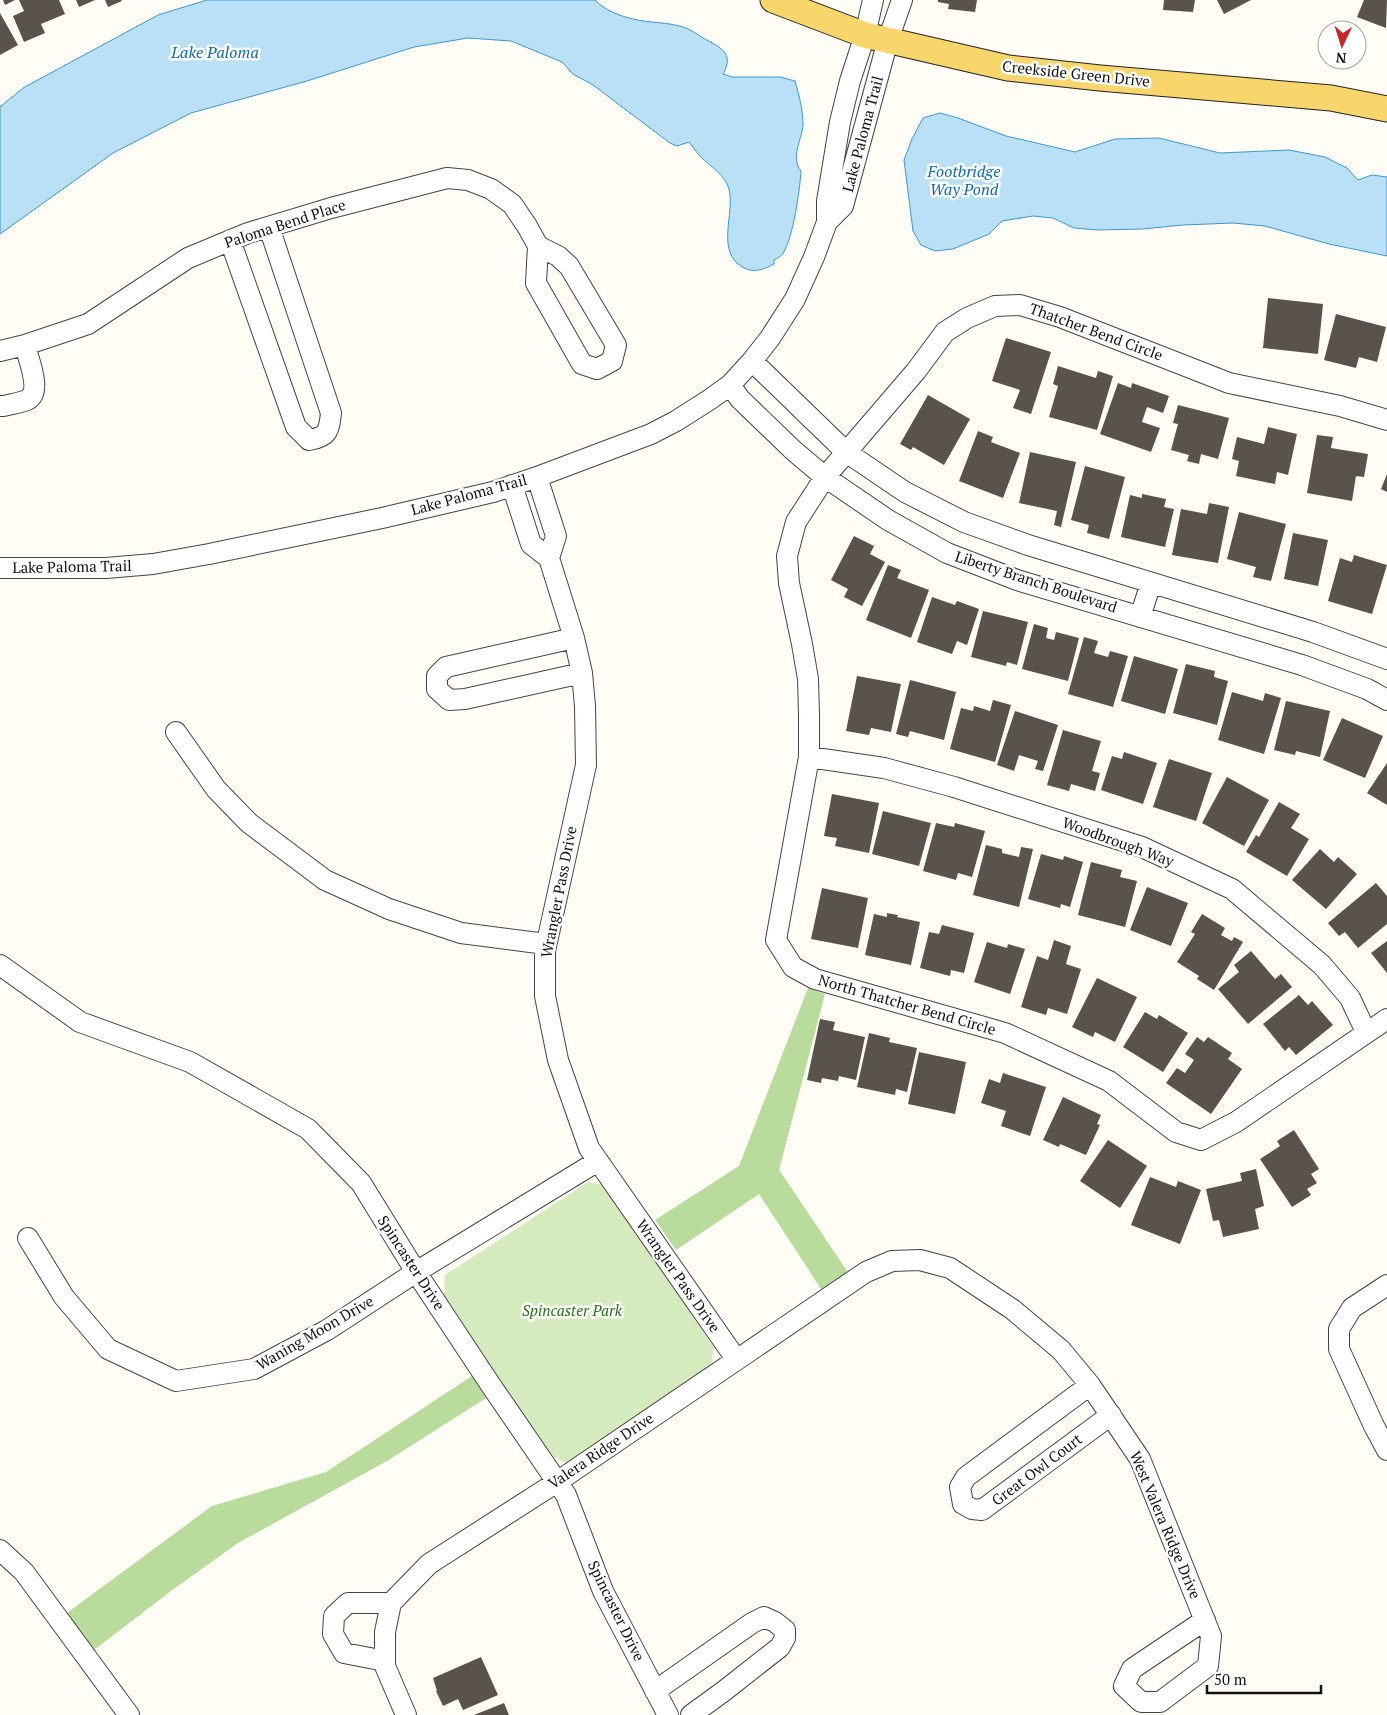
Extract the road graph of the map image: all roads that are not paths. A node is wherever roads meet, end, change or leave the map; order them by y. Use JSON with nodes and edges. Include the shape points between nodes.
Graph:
{"nodes":[{"id":1,"x":774,"y":0,"type":"edge"},
{"id":2,"x":873,"y":0,"type":"edge"},
{"id":3,"x":902,"y":0,"type":"edge"},
{"id":4,"x":876,"y":38,"type":"junction"},
{"id":5,"x":1387,"y":108,"type":"edge"},
{"id":6,"x":269,"y":226,"type":"junction"},
{"id":7,"x":230,"y":240,"type":"junction"},
{"id":8,"x":538,"y":246,"type":"junction"},
{"id":9,"x":25,"y":345,"type":"junction"},
{"id":10,"x":0,"y":351,"type":"edge"},
{"id":11,"x":752,"y":361,"type":"junction"},
{"id":12,"x":730,"y":385,"type":"junction"},
{"id":13,"x":0,"y":406,"type":"edge"},
{"id":14,"x":1387,"y":420,"type":"edge"},
{"id":15,"x":836,"y":465,"type":"junction"},
{"id":16,"x":536,"y":477,"type":"junction"},
{"id":17,"x":512,"y":485,"type":"junction"},
{"id":18,"x":549,"y":558,"type":"junction"},
{"id":19,"x":0,"y":568,"type":"edge"},
{"id":20,"x":1151,"y":583,"type":"junction"},
{"id":21,"x":1140,"y":616,"type":"junction"},
{"id":22,"x":574,"y":638,"type":"junction"},
{"id":23,"x":1387,"y":660,"type":"edge"},
{"id":24,"x":582,"y":673,"type":"junction"},
{"id":25,"x":1387,"y":700,"type":"edge"},
{"id":26,"x":176,"y":732,"type":"dead end"},
{"id":27,"x":809,"y":757,"type":"junction"},
{"id":28,"x":546,"y":944,"type":"junction"},
{"id":29,"x":0,"y":964,"type":"edge"},
{"id":30,"x":1387,"y":1019,"type":"edge"},
{"id":31,"x":1366,"y":1032,"type":"junction"},
{"id":32,"x":598,"y":1161,"type":"junction"},
{"id":33,"x":28,"y":1238,"type":"dead end"},
{"id":34,"x":920,"y":1260,"type":"joint"},
{"id":35,"x":416,"y":1272,"type":"junction"},
{"id":36,"x":1387,"y":1286,"type":"edge"},
{"id":37,"x":736,"y":1360,"type":"junction"},
{"id":38,"x":1090,"y":1385,"type":"junction"},
{"id":39,"x":1111,"y":1415,"type":"junction"},
{"id":40,"x":1387,"y":1450,"type":"edge"},
{"id":41,"x":557,"y":1482,"type":"junction"},
{"id":42,"x":0,"y":1550,"type":"edge"},
{"id":43,"x":392,"y":1604,"type":"junction"},
{"id":44,"x":1205,"y":1620,"type":"junction"},
{"id":45,"x":385,"y":1660,"type":"junction"},
{"id":46,"x":655,"y":1691,"type":"junction"},
{"id":47,"x":129,"y":1715,"type":"edge"},
{"id":48,"x":406,"y":1715,"type":"edge"},
{"id":49,"x":668,"y":1715,"type":"edge"},
{"id":50,"x":691,"y":1715,"type":"edge"}],
"edges":[{"from":1,"to":4,"type":"main road","name":"Creekside Green Drive"},
{"from":2,"to":4,"type":"street"},
{"from":3,"to":4,"type":"street"},
{"from":4,"to":5,"type":"main road","name":"Creekside Green Drive","via":[[1008,68],[1331,98]]},
{"from":4,"to":11,"type":"street","name":"Lake Paloma Trail","via":[[856,58],[840,122],[827,201],[827,222],[814,256],[795,298]]},
{"from":6,"to":7,"type":"street","name":"Paloma Bend Place"},
{"from":6,"to":7,"type":"street","via":[[331,413],[330,429],[321,438],[310,440],[296,427]]},
{"from":6,"to":8,"type":"street","name":"Paloma Bend Place","via":[[447,178],[468,180],[491,189],[512,204]]},
{"from":7,"to":9,"type":"street","name":"Paloma Bend Place","via":[[188,258],[88,324]]},
{"from":8,"to":8,"type":"street","via":[[536,283],[582,364],[597,368],[612,362],[616,345],[569,266]]},
{"from":9,"to":10,"type":"street","name":"Paloma Bend Place"},
{"from":9,"to":13,"type":"street","via":[[35,384],[34,393],[28,399]]},
{"from":11,"to":12,"type":"street","name":"Lake Paloma Trail"},
{"from":11,"to":15,"type":"street","name":"Liberty Branch Boulevard"},
{"from":12,"to":15,"type":"street","name":"Liberty Branch Boulevard","via":[[794,452]]},
{"from":12,"to":16,"type":"street","name":"Lake Paloma Trail","via":[[651,434]]},
{"from":14,"to":15,"type":"street","name":"Thatcher Bend Circle","via":[[1340,406],[1229,383],[1060,317],[1020,305],[995,306],[945,332]]},
{"from":15,"to":20,"type":"street","name":"Liberty Branch Boulevard","via":[[906,492],[964,522]]},
{"from":15,"to":21,"type":"street","name":"Liberty Branch Boulevard","via":[[888,520],[947,553],[1017,580]]},
{"from":15,"to":27,"type":"street","name":"North Thatcher Bend Circle","via":[[796,522],[787,556],[789,583],[808,679]]},
{"from":16,"to":17,"type":"street","name":"Lake Paloma Trail"},
{"from":16,"to":18,"type":"street","via":[[556,536]]},
{"from":17,"to":18,"type":"street","via":[[531,544]]},
{"from":17,"to":19,"type":"street","name":"Lake Paloma Trail","via":[[382,518],[153,564],[106,568]]},
{"from":18,"to":22,"type":"street","name":"Wrangler Pass Drive"},
{"from":20,"to":21,"type":"street"},
{"from":20,"to":23,"type":"street","name":"Liberty Branch Boulevard","via":[[1313,632]]},
{"from":21,"to":25,"type":"street","name":"Liberty Branch Boulevard","via":[[1302,665]]},
{"from":22,"to":24,"type":"street","name":"Wrangler Pass Drive"},
{"from":22,"to":24,"type":"street","via":[[446,667],[437,676],[437,689],[449,700],[465,699]]},
{"from":24,"to":28,"type":"street","name":"Wrangler Pass Drive","via":[[586,706],[586,765]]},
{"from":26,"to":28,"type":"street","via":[[216,789],[249,822],[325,880],[389,909],[461,933]]},
{"from":27,"to":31,"type":"street","name":"Woodbrough Way","via":[[884,768],[954,787],[1142,847],[1232,889],[1322,965],[1350,998]]},
{"from":27,"to":31,"type":"street","name":"North Thatcher Bend Circle","via":[[776,940],[793,967],[815,979],[1004,1034],[1109,1081],[1176,1132],[1201,1140],[1236,1122]]},
{"from":28,"to":32,"type":"street","name":"Wrangler Pass Drive","via":[[545,996],[558,1060],[589,1148]]},
{"from":29,"to":35,"type":"street","name":"Spincaster Drive","via":[[80,1022],[190,1062],[308,1129],[361,1183]]},
{"from":30,"to":31,"type":"street","name":"North Thatcher Bend Circle"},
{"from":32,"to":35,"type":"street","name":"Waning Moon Drive"},
{"from":32,"to":37,"type":"street","name":"Wrangler Pass Drive"},
{"from":33,"to":35,"type":"street","name":"Waning Moon Drive","via":[[64,1296],[108,1349],[176,1381],[254,1369],[326,1330]]},
{"from":34,"to":37,"type":"street","name":"Valera Ridge Drive","via":[[892,1261],[866,1272]]},
{"from":34,"to":38,"type":"street","name":"West Valera Ridge Drive","via":[[950,1268],[1012,1309],[1061,1350]]},
{"from":35,"to":41,"type":"street","name":"Spincaster Drive"},
{"from":36,"to":40,"type":"street","via":[[1352,1308],[1339,1330],[1339,1350]]},
{"from":37,"to":41,"type":"street","name":"Valera Ridge Drive"},
{"from":38,"to":39,"type":"street","name":"West Valera Ridge Drive"},
{"from":38,"to":39,"type":"street","name":"Great Owl Court","via":[[966,1477],[960,1487],[963,1504],[982,1510]]},
{"from":39,"to":44,"type":"street","name":"West Valera Ridge Drive","via":[[1140,1460]]},
{"from":41,"to":43,"type":"street","name":"Valera Ridge Drive","via":[[429,1564]]},
{"from":41,"to":46,"type":"street","name":"Spincaster Drive","via":[[566,1494],[603,1591]]},
{"from":42,"to":47,"type":"street","via":[[24,1572]]},
{"from":43,"to":45,"type":"street","name":"Valera Ridge Drive","via":[[385,1632]]},
{"from":43,"to":45,"type":"street","via":[[348,1603],[334,1616],[333,1634],[344,1653]]},
{"from":44,"to":44,"type":"street","name":"West Valera Ridge Drive","via":[[1212,1636],[1208,1666],[1160,1702],[1141,1702],[1124,1686],[1132,1669]]},
{"from":45,"to":48,"type":"street","name":"Valera Ridge Drive"},
{"from":46,"to":49,"type":"street","name":"Spincaster Drive"},
{"from":46,"to":50,"type":"street","via":[[764,1617],[785,1630],[780,1647]]}]}
